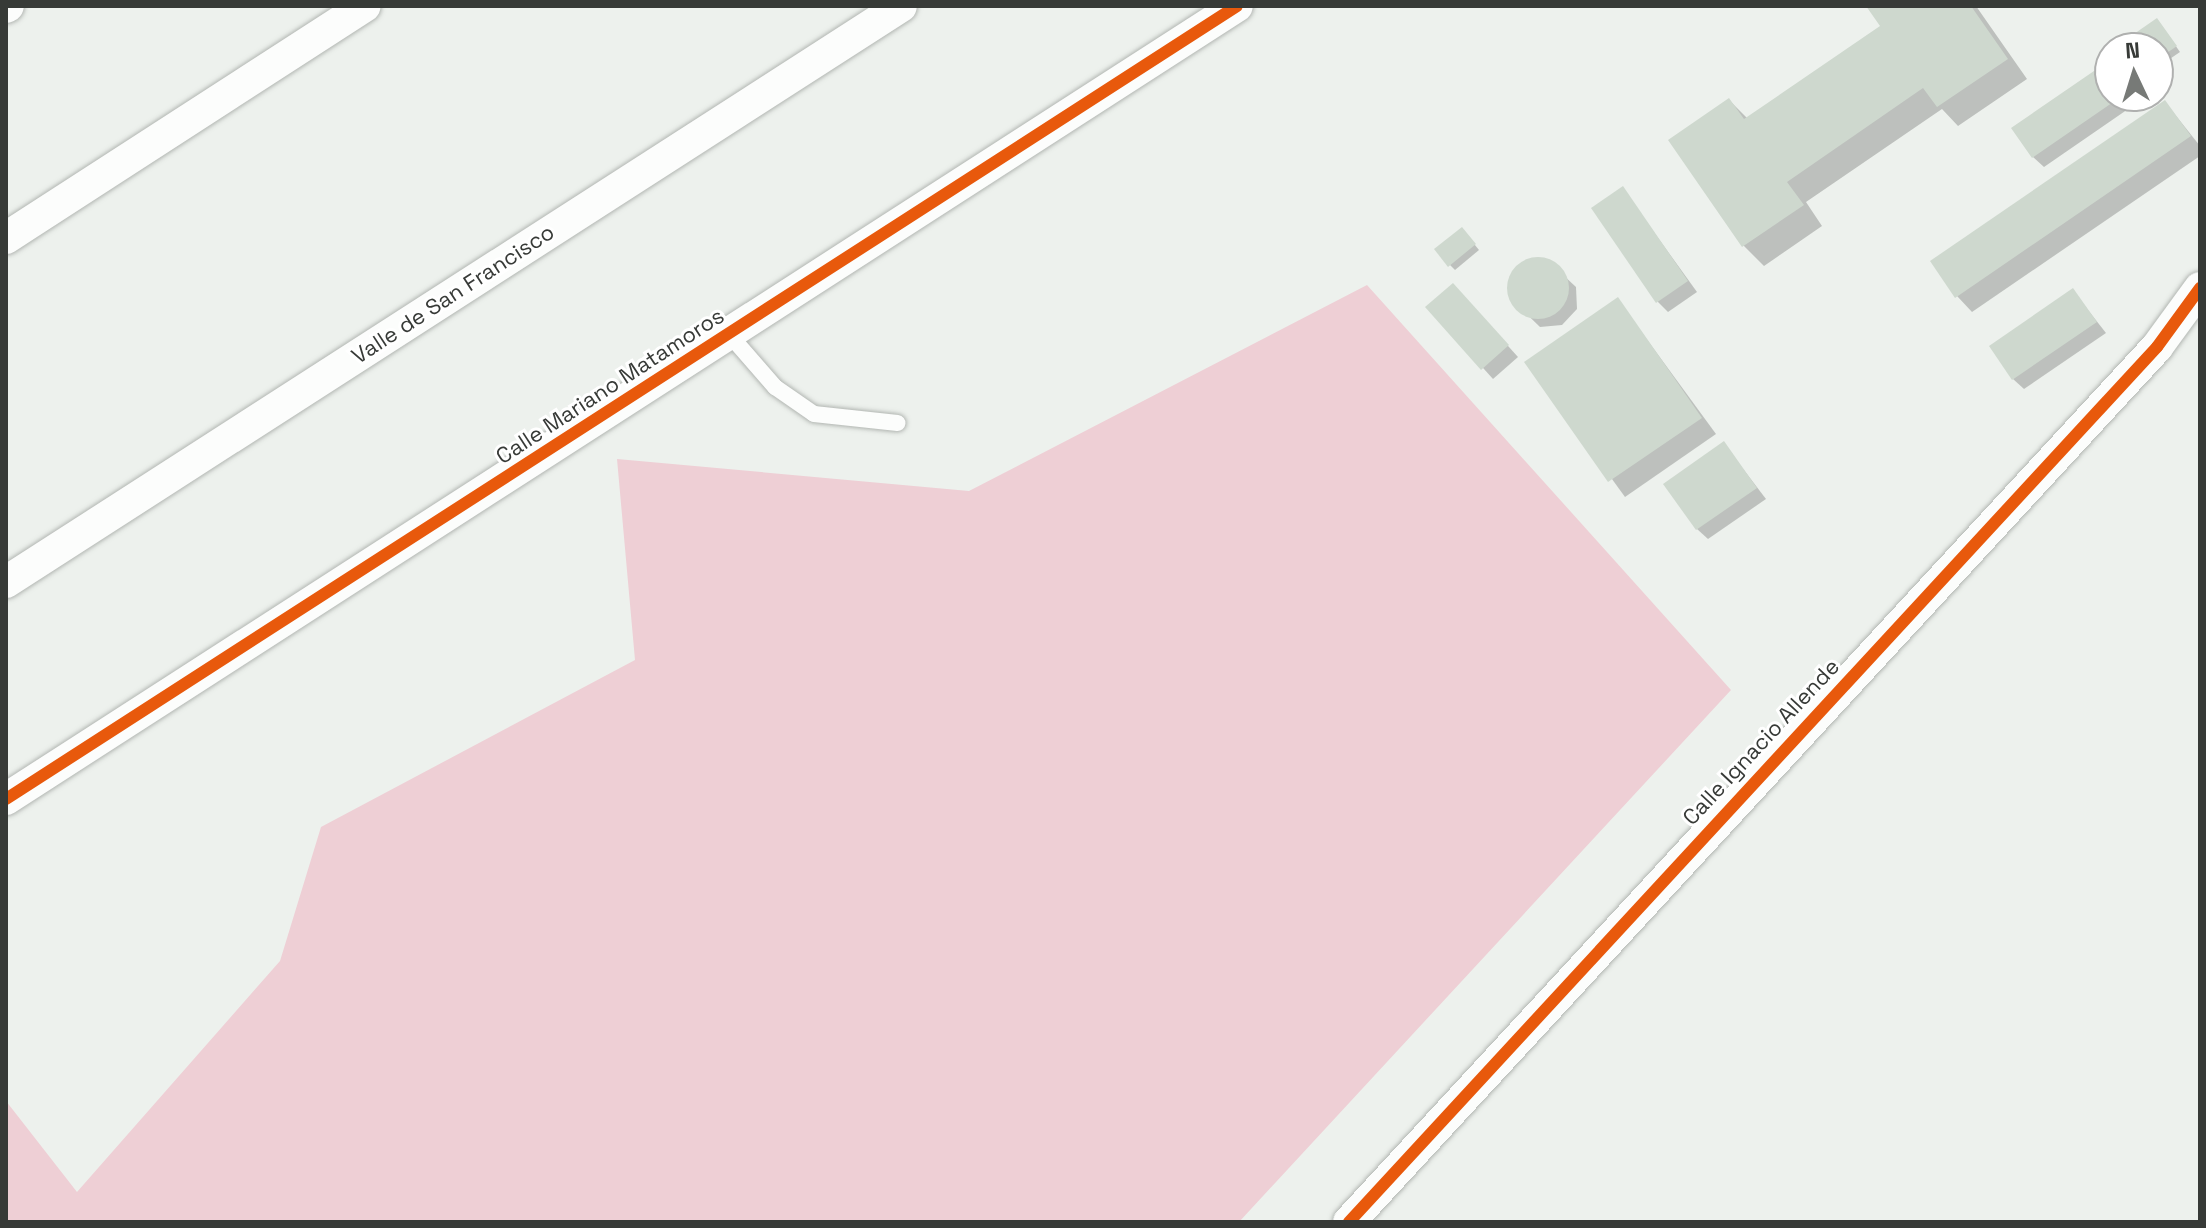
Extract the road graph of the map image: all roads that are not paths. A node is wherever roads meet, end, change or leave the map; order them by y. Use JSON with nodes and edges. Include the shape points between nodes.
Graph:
{"nodes":[{"id":1,"x":364,"y":6,"type":"edge"},
{"id":2,"x":901,"y":6,"type":"edge"},
{"id":3,"x":1237,"y":6,"type":"edge"},
{"id":4,"x":6,"y":238,"type":"edge"},
{"id":5,"x":2200,"y":288,"type":"edge"},
{"id":6,"x":728,"y":333,"type":"junction"},
{"id":7,"x":898,"y":423,"type":"dead end"},
{"id":8,"x":6,"y":582,"type":"edge"},
{"id":9,"x":6,"y":799,"type":"edge"},
{"id":10,"x":1349,"y":1222,"type":"edge"}],
"edges":[{"from":1,"to":4,"type":"street"},
{"from":2,"to":8,"type":"street","name":"Valle de San Francisco"},
{"from":3,"to":6,"type":"street","name":"Calle Mariano Matamoros"},
{"from":5,"to":10,"type":"street","name":"Calle Ignacio Allende","via":[[2157,347]]},
{"from":6,"to":7,"type":"lane","via":[[775,387],[814,414]]},
{"from":6,"to":9,"type":"street","name":"Calle Mariano Matamoros"}]}
